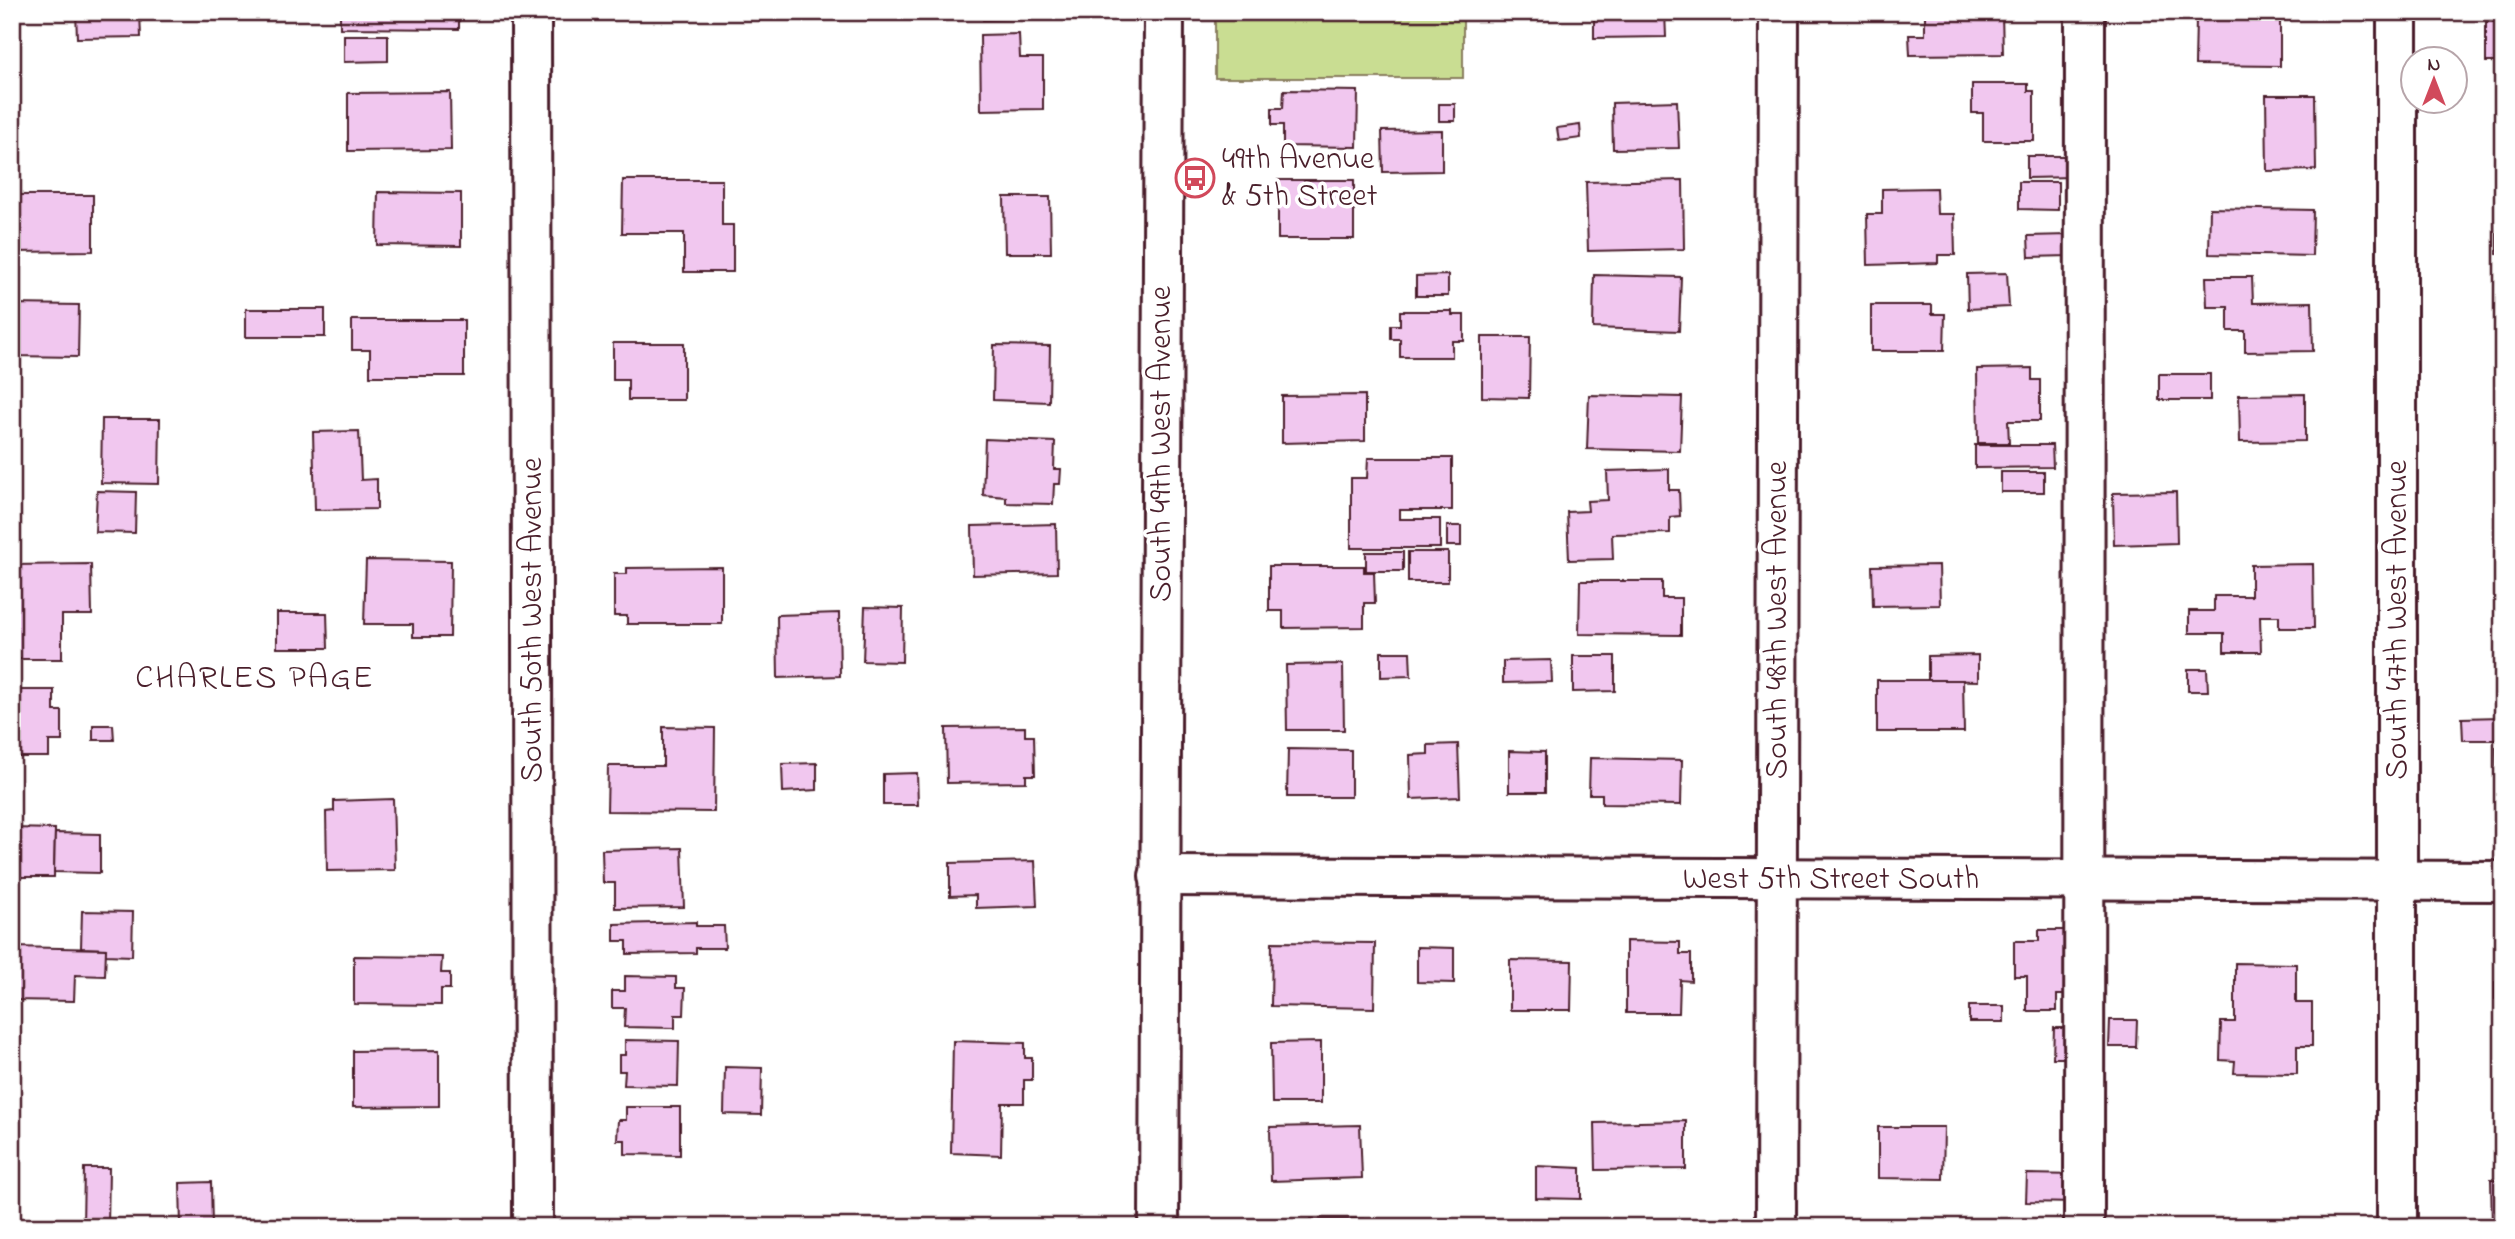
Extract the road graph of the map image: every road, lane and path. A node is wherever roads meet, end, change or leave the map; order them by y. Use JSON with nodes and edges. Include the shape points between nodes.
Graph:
{"nodes":[{"id":1,"x":531,"y":12,"type":"edge"},
{"id":2,"x":1164,"y":12,"type":"edge"},
{"id":3,"x":1779,"y":12,"type":"edge"},
{"id":4,"x":2085,"y":12,"type":"edge"},
{"id":5,"x":2397,"y":12,"type":"edge"},
{"id":6,"x":1158,"y":876,"type":"junction"},
{"id":7,"x":1777,"y":880,"type":"junction"},
{"id":8,"x":2085,"y":881,"type":"junction"},
{"id":9,"x":2398,"y":881,"type":"junction"},
{"id":10,"x":2503,"y":881,"type":"edge"},
{"id":11,"x":534,"y":1227,"type":"edge"},
{"id":12,"x":1158,"y":1227,"type":"edge"},
{"id":13,"x":1776,"y":1227,"type":"edge"},
{"id":14,"x":2084,"y":1227,"type":"edge"},
{"id":15,"x":2397,"y":1227,"type":"edge"}],
"edges":[{"from":1,"to":11,"type":"street","name":"South 50th West Avenue"},
{"from":2,"to":6,"type":"street","name":"South 49th West Avenue"},
{"from":3,"to":7,"type":"street","name":"South 48th West Avenue"},
{"from":4,"to":8,"type":"street"},
{"from":5,"to":9,"type":"street","name":"South 47th West Avenue"},
{"from":6,"to":7,"type":"street","name":"West 5th Street South"},
{"from":6,"to":12,"type":"street","name":"South 49th West Avenue"},
{"from":7,"to":8,"type":"street","name":"West 5th Street South"},
{"from":7,"to":13,"type":"street","name":"South 48th West Avenue"},
{"from":8,"to":9,"type":"street","name":"West 5th Street South"},
{"from":8,"to":14,"type":"street"},
{"from":9,"to":10,"type":"street","name":"West 5th Street South"},
{"from":9,"to":15,"type":"street","name":"South 47th West Avenue"}]}
